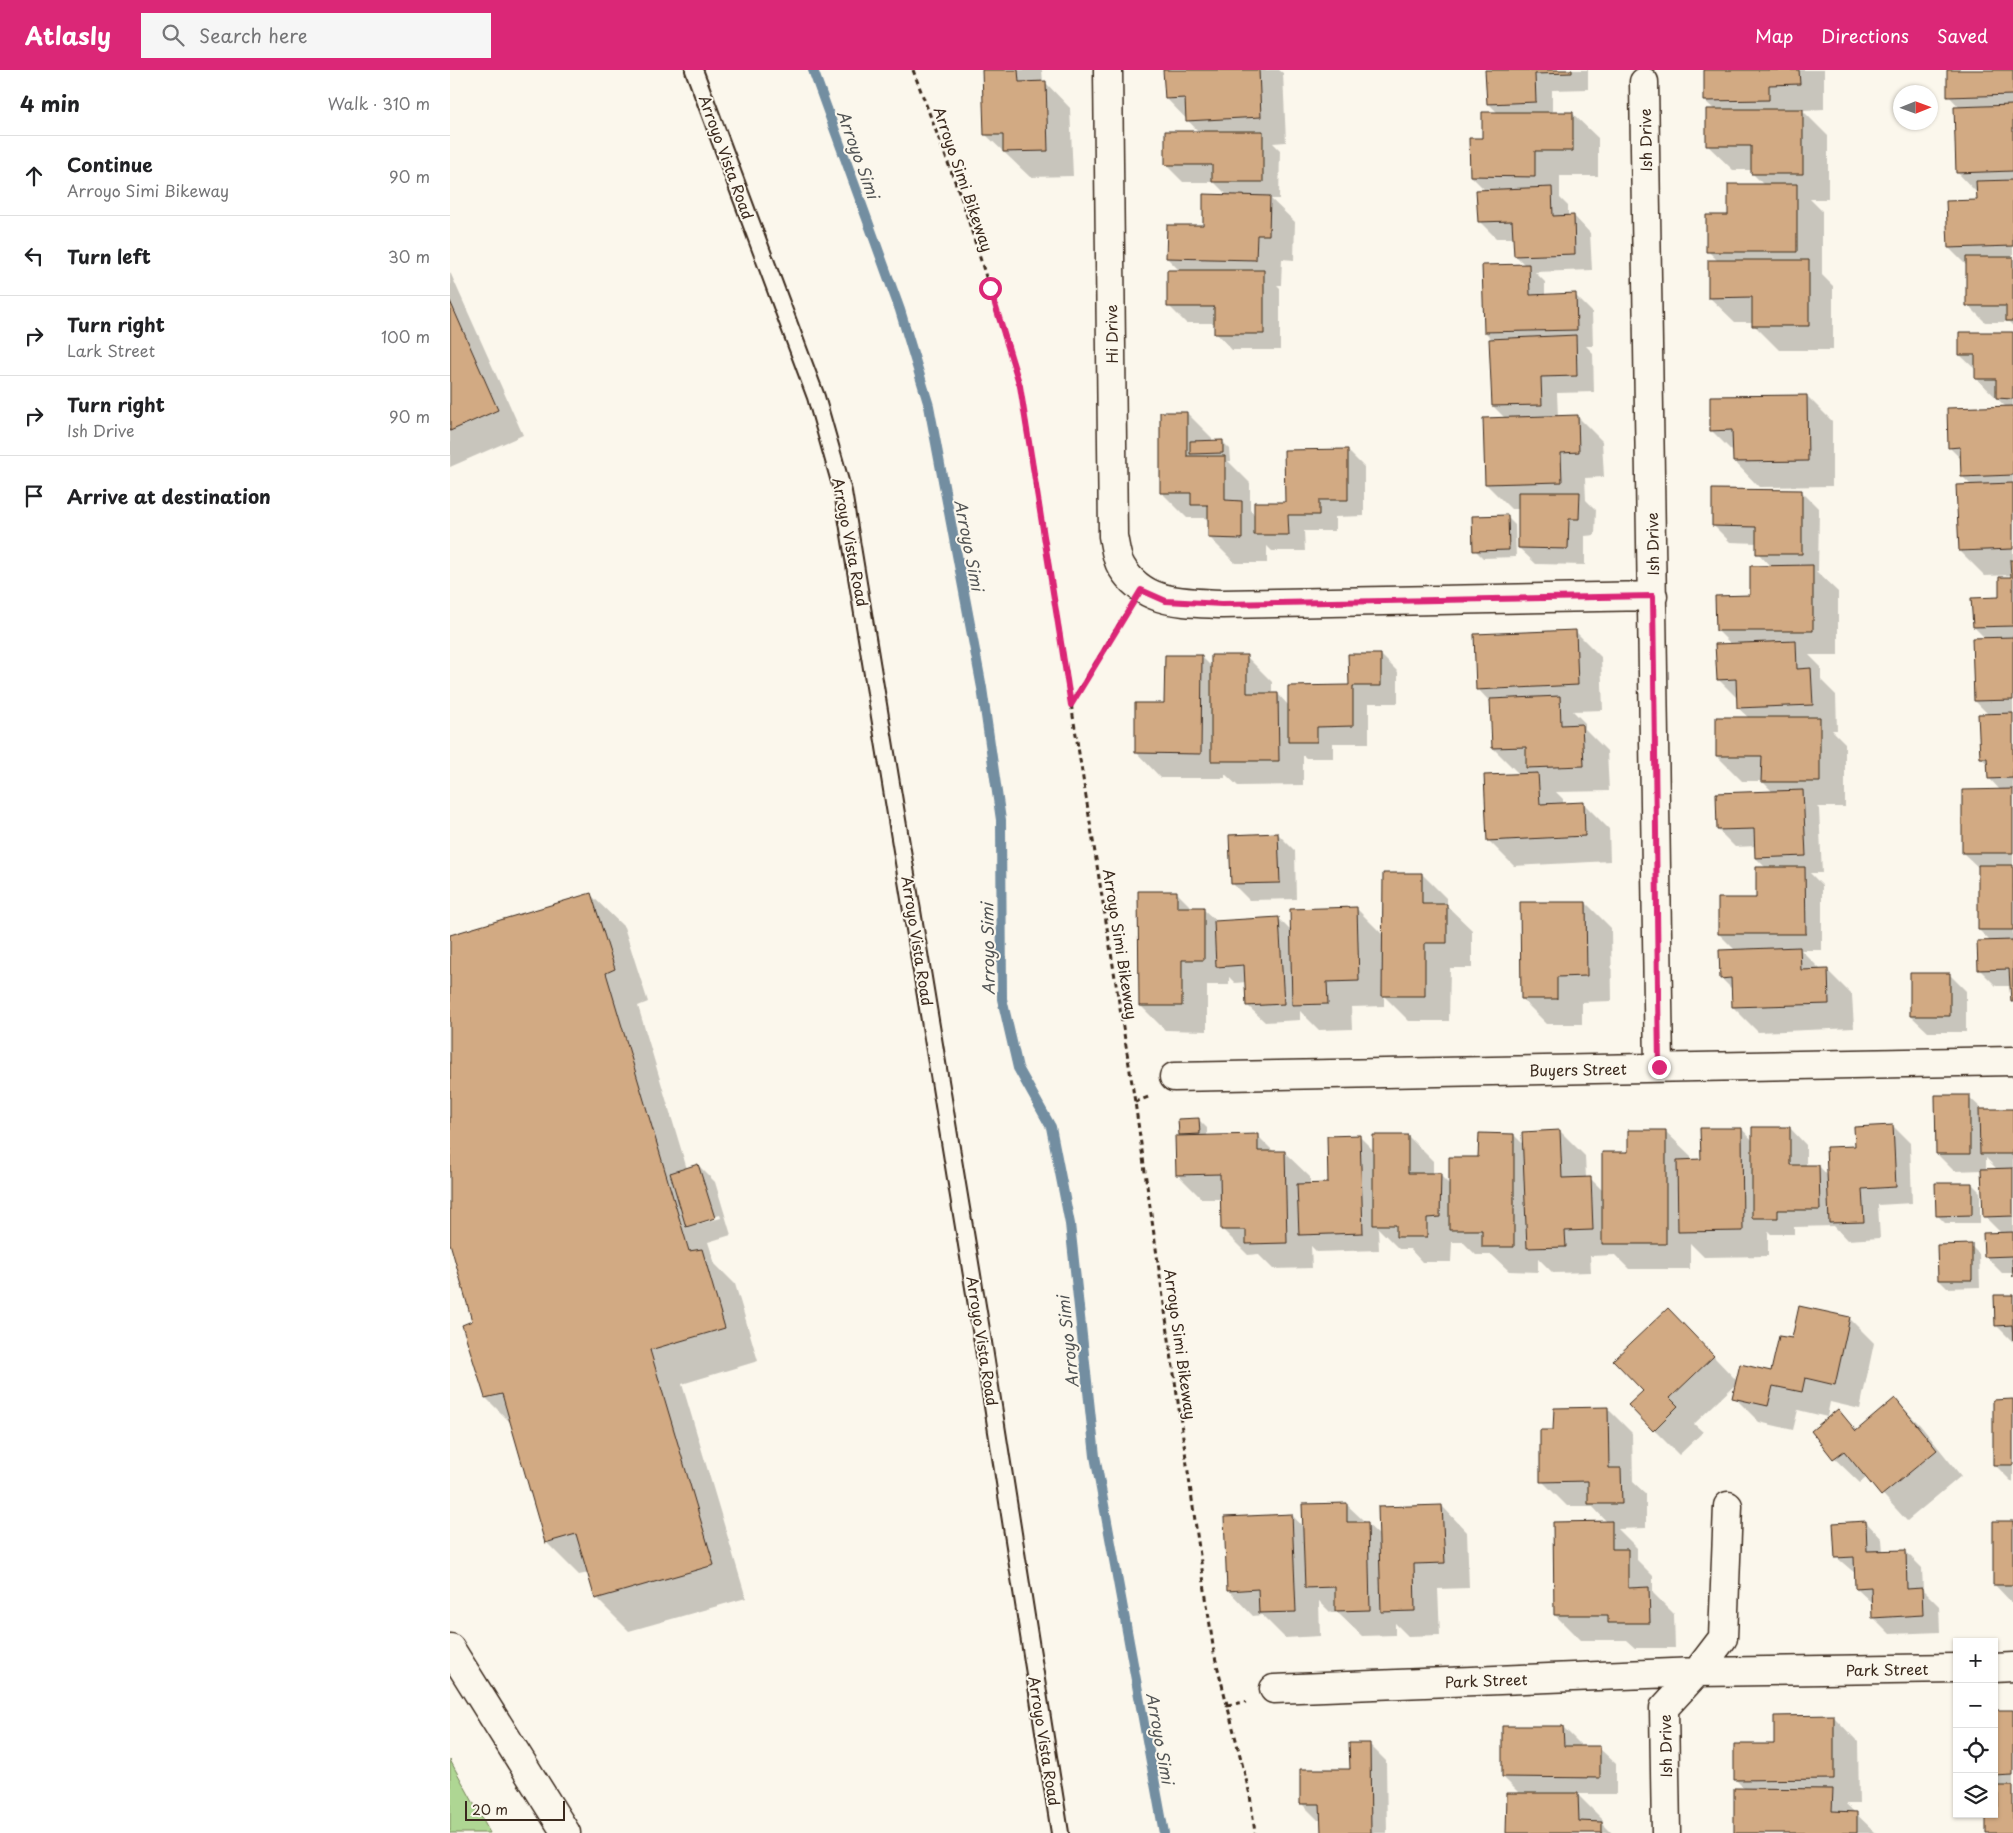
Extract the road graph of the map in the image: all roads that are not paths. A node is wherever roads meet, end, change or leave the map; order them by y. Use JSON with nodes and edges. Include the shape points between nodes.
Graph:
{"nodes":[{"id":1,"x":694,"y":70,"type":"edge"},
{"id":2,"x":1108,"y":70,"type":"edge"},
{"id":3,"x":1644,"y":82,"type":"dead end"},
{"id":4,"x":1653,"y":596,"type":"junction"},
{"id":5,"x":2013,"y":1061,"type":"edge"},
{"id":6,"x":1659,"y":1067,"type":"junction"},
{"id":7,"x":1174,"y":1077,"type":"dead end"},
{"id":8,"x":1728,"y":1506,"type":"dead end"},
{"id":9,"x":450,"y":1648,"type":"edge"},
{"id":10,"x":2013,"y":1667,"type":"edge"},
{"id":11,"x":1953,"y":1668,"type":"edge"},
{"id":12,"x":1998,"y":1668,"type":"edge"},
{"id":13,"x":1697,"y":1672,"type":"junction"},
{"id":14,"x":1274,"y":1689,"type":"dead end"},
{"id":15,"x":566,"y":1833,"type":"edge"},
{"id":16,"x":1060,"y":1833,"type":"edge"},
{"id":17,"x":1666,"y":1833,"type":"edge"}],
"edges":[{"from":1,"to":16,"type":"lane","name":"Arroyo Vista Road","via":[[816,397],[843,492]]},
{"from":2,"to":4,"type":"street","name":"Hi Drive","via":[[1113,536],[1120,566],[1141,590],[1166,601],[1222,604]]},
{"from":3,"to":4,"type":"street","name":"Ish Drive"},
{"from":4,"to":6,"type":"street","name":"Ish Drive"},
{"from":5,"to":6,"type":"street","name":"Buyers Street"},
{"from":6,"to":7,"type":"street","name":"Buyers Street"},
{"from":8,"to":13,"type":"street","via":[[1723,1638]]},
{"from":9,"to":15,"type":"street"},
{"from":10,"to":12,"type":"street"},
{"from":11,"to":13,"type":"street","name":"Park Street"},
{"from":13,"to":14,"type":"street","name":"Park Street"},
{"from":13,"to":17,"type":"street","name":"Ish Drive","via":[[1664,1708]]}]}
